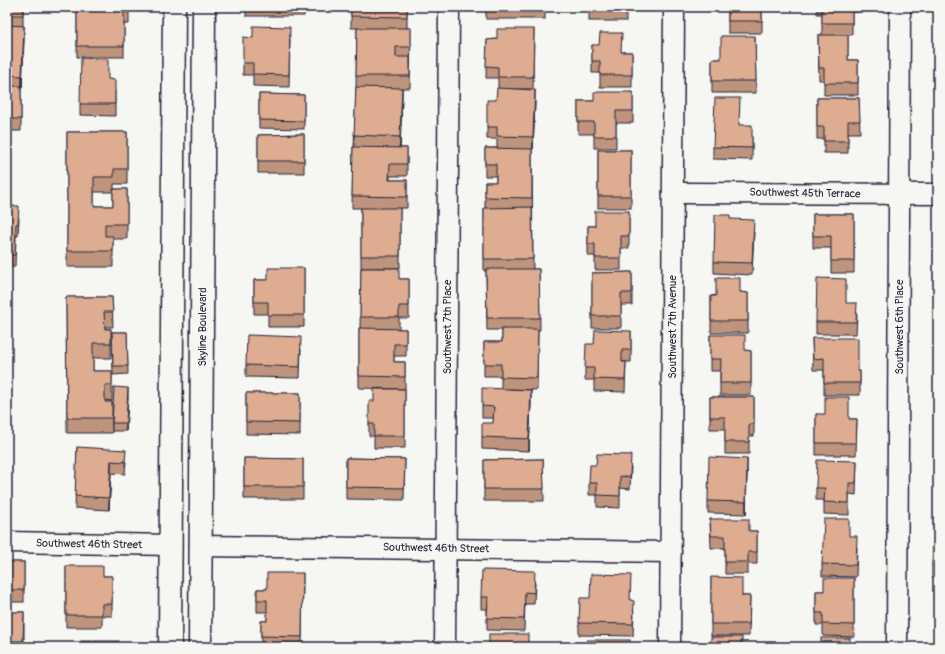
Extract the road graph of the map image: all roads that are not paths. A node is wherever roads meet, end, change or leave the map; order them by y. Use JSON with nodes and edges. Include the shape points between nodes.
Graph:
{"nodes":[{"id":1,"x":174,"y":7,"type":"edge"},
{"id":2,"x":204,"y":7,"type":"edge"},
{"id":3,"x":449,"y":7,"type":"edge"},
{"id":4,"x":674,"y":7,"type":"edge"},
{"id":5,"x":900,"y":7,"type":"edge"},
{"id":6,"x":673,"y":193,"type":"junction"},
{"id":7,"x":900,"y":194,"type":"junction"},
{"id":8,"x":938,"y":194,"type":"edge"},
{"id":9,"x":7,"y":542,"type":"edge"},
{"id":10,"x":171,"y":545,"type":"junction"},
{"id":11,"x":200,"y":546,"type":"junction"},
{"id":12,"x":446,"y":548,"type":"junction"},
{"id":13,"x":671,"y":552,"type":"junction"},
{"id":14,"x":170,"y":647,"type":"edge"},
{"id":15,"x":200,"y":647,"type":"edge"},
{"id":16,"x":445,"y":647,"type":"edge"},
{"id":17,"x":670,"y":647,"type":"edge"},
{"id":18,"x":897,"y":647,"type":"edge"}],
"edges":[{"from":1,"to":10,"type":"street"},
{"from":2,"to":11,"type":"street","name":"Skyline Boulevard"},
{"from":3,"to":12,"type":"street","name":"Southwest 7th Place"},
{"from":4,"to":6,"type":"street","name":"Southwest 7th Avenue"},
{"from":5,"to":7,"type":"street","name":"Southwest 6th Place"},
{"from":6,"to":7,"type":"street","name":"Southwest 45th Terrace"},
{"from":6,"to":13,"type":"street","name":"Southwest 7th Avenue"},
{"from":7,"to":8,"type":"street","name":"Southwest 45th Terrace"},
{"from":7,"to":18,"type":"street","name":"Southwest 6th Place"},
{"from":9,"to":10,"type":"street","name":"Southwest 46th Street"},
{"from":10,"to":11,"type":"street"},
{"from":10,"to":14,"type":"street"},
{"from":11,"to":12,"type":"street","name":"Southwest 46th Street"},
{"from":11,"to":15,"type":"street","name":"Skyline Boulevard"},
{"from":12,"to":13,"type":"street","name":"Southwest 46th Street"},
{"from":12,"to":16,"type":"street","name":"Southwest 7th Place"},
{"from":13,"to":17,"type":"street","name":"Southwest 7th Avenue"}]}
